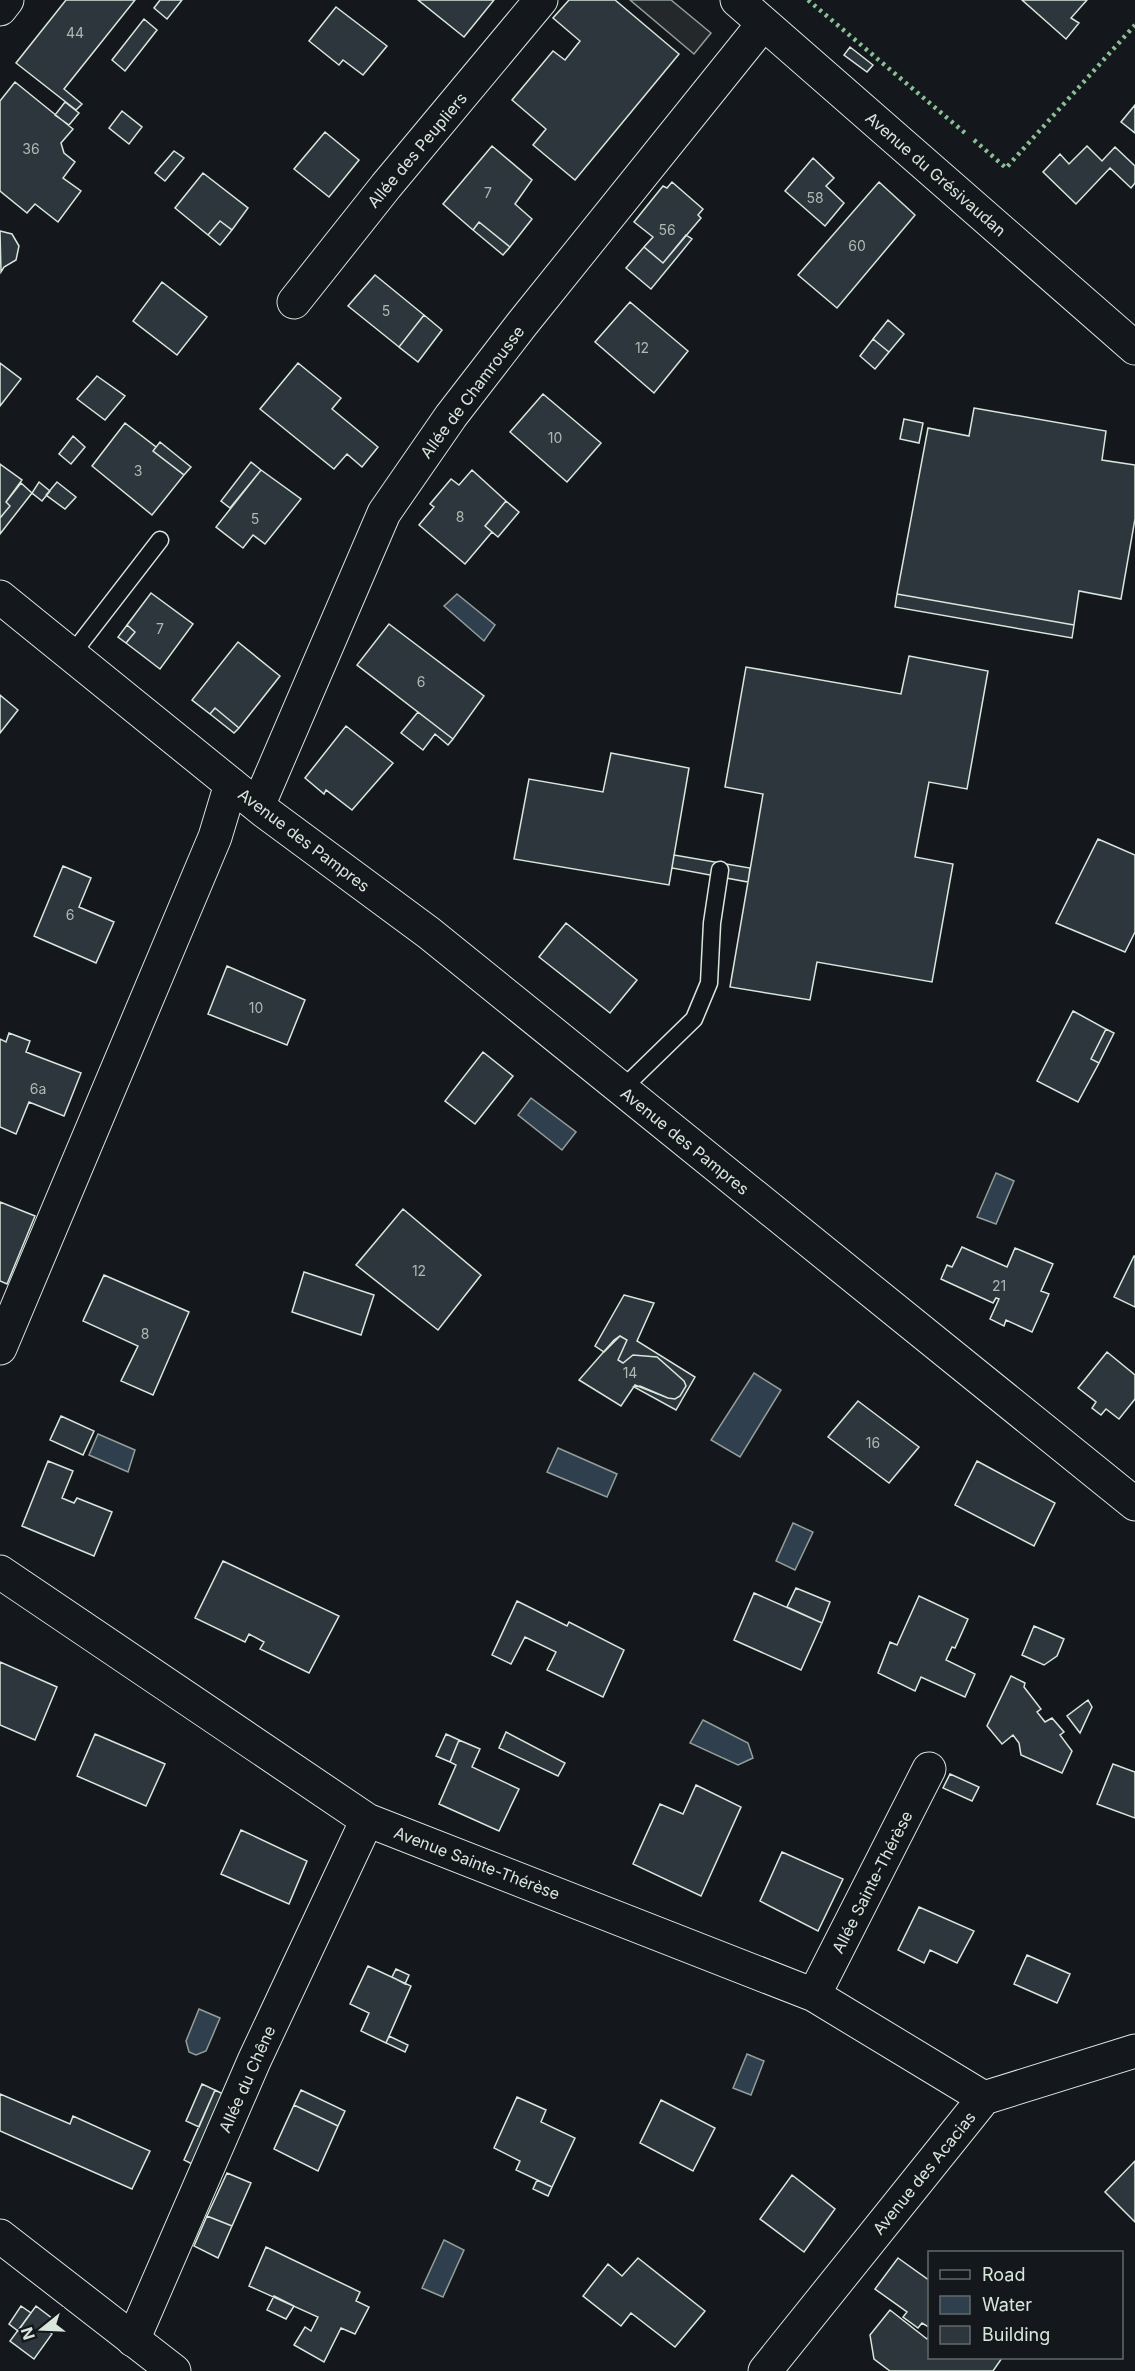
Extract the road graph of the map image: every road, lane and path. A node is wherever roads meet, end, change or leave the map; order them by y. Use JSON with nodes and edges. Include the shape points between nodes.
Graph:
{"nodes":[{"id":1,"x":7,"y":0,"type":"edge"},
{"id":2,"x":541,"y":0,"type":"edge"},
{"id":3,"x":737,"y":0,"type":"edge"},
{"id":4,"x":0,"y":9,"type":"edge"},
{"id":5,"x":764,"y":24,"type":"junction"},
{"id":6,"x":294,"y":302,"type":"dead end"},
{"id":7,"x":1135,"y":348,"type":"edge"},
{"id":8,"x":160,"y":540,"type":"dead end"},
{"id":9,"x":0,"y":597,"type":"edge"},
{"id":10,"x":72,"y":654,"type":"junction"},
{"id":11,"x":231,"y":784,"type":"junction"},
{"id":12,"x":258,"y":806,"type":"junction"},
{"id":13,"x":720,"y":870,"type":"dead end"},
{"id":14,"x":621,"y":1090,"type":"junction"},
{"id":15,"x":0,"y":1348,"type":"edge"},
{"id":16,"x":1135,"y":1504,"type":"edge"},
{"id":17,"x":0,"y":1572,"type":"edge"},
{"id":18,"x":929,"y":1769,"type":"dead end"},
{"id":19,"x":367,"y":1820,"type":"junction"},
{"id":20,"x":814,"y":1995,"type":"junction"},
{"id":21,"x":1135,"y":2051,"type":"edge"},
{"id":22,"x":984,"y":2098,"type":"junction"},
{"id":23,"x":0,"y":2236,"type":"edge"},
{"id":24,"x":133,"y":2340,"type":"junction"},
{"id":25,"x":171,"y":2370,"type":"edge"},
{"id":26,"x":765,"y":2371,"type":"edge"}],
"edges":[{"from":1,"to":4,"type":"street"},
{"from":2,"to":6,"type":"street","name":"Allée des Peupliers"},
{"from":3,"to":5,"type":"street","name":"Avenue du Grésivaudan"},
{"from":5,"to":7,"type":"street","name":"Avenue du Grésivaudan"},
{"from":5,"to":12,"type":"street","name":"Allée de Chamrousse","via":[[515,333],[384,513]]},
{"from":8,"to":10,"type":"lane"},
{"from":9,"to":10,"type":"street","name":"Avenue des Pampres"},
{"from":10,"to":11,"type":"street","name":"Avenue des Pampres"},
{"from":11,"to":12,"type":"street","name":"Avenue des Pampres"},
{"from":11,"to":15,"type":"street","name":"Avenue des Pampres","via":[[215,837]]},
{"from":12,"to":14,"type":"street","name":"Avenue des Pampres","via":[[429,933]]},
{"from":13,"to":14,"type":"lane","via":[[709,983],[694,1019]]},
{"from":14,"to":16,"type":"street","name":"Avenue des Pampres"},
{"from":17,"to":19,"type":"street","name":"Avenue Sainte-Thérèse"},
{"from":18,"to":20,"type":"street","name":"Allée Sainte-Thérèse"},
{"from":19,"to":20,"type":"street","name":"Avenue Sainte-Thérèse"},
{"from":19,"to":24,"type":"street","name":"Allée du Chêne","via":[[254,2061]]},
{"from":20,"to":22,"type":"street","name":"Avenue Sainte-Thérèse"},
{"from":21,"to":22,"type":"street","name":"Avenue des Acacias"},
{"from":22,"to":26,"type":"street","name":"Avenue des Acacias"},
{"from":23,"to":24,"type":"street"},
{"from":24,"to":25,"type":"street"}]}
